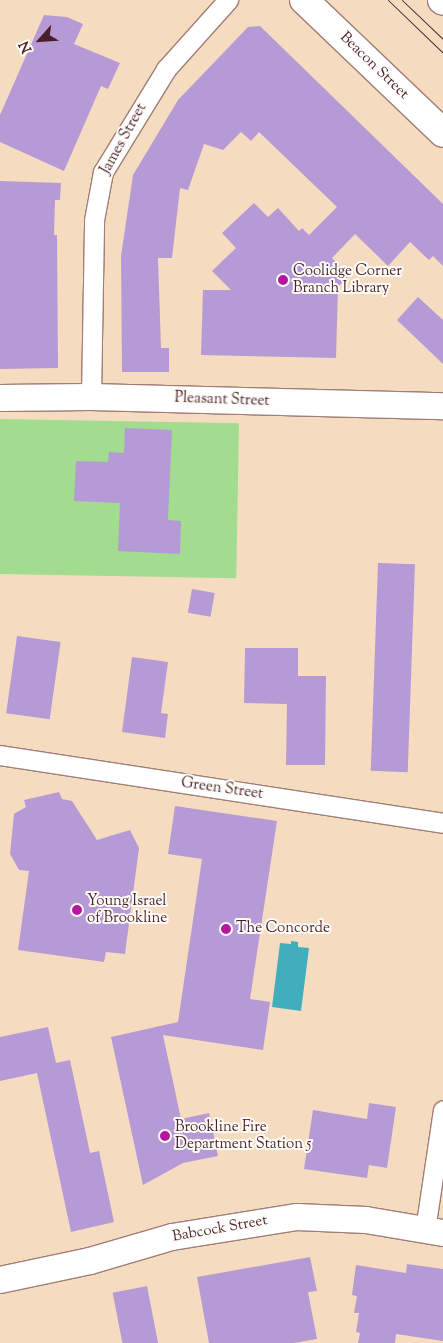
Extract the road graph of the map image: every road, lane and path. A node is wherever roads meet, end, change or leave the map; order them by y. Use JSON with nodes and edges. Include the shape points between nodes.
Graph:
{"nodes":[{"id":1,"x":228,"y":0,"type":"edge"},
{"id":2,"x":304,"y":0,"type":"edge"},
{"id":3,"x":443,"y":132,"type":"edge"},
{"id":4,"x":91,"y":397,"type":"junction"},
{"id":5,"x":0,"y":398,"type":"edge"},
{"id":6,"x":443,"y":406,"type":"edge"},
{"id":7,"x":0,"y":756,"type":"edge"},
{"id":8,"x":443,"y":823,"type":"edge"},
{"id":9,"x":443,"y":1110,"type":"edge"},
{"id":10,"x":434,"y":1232,"type":"edge"},
{"id":11,"x":0,"y":1280,"type":"edge"}],
"edges":[{"from":1,"to":4,"type":"street","name":"James Street","via":[[166,70],[104,172],[94,220]]},
{"from":2,"to":3,"type":"main road","name":"Beacon Street"},
{"from":4,"to":5,"type":"street","name":"Pleasant Street"},
{"from":4,"to":6,"type":"street","name":"Pleasant Street"},
{"from":7,"to":8,"type":"street","name":"Green Street"},
{"from":9,"to":10,"type":"street"},
{"from":10,"to":11,"type":"street","name":"Babcock Street","via":[[366,1220],[297,1217],[172,1237]]}]}
